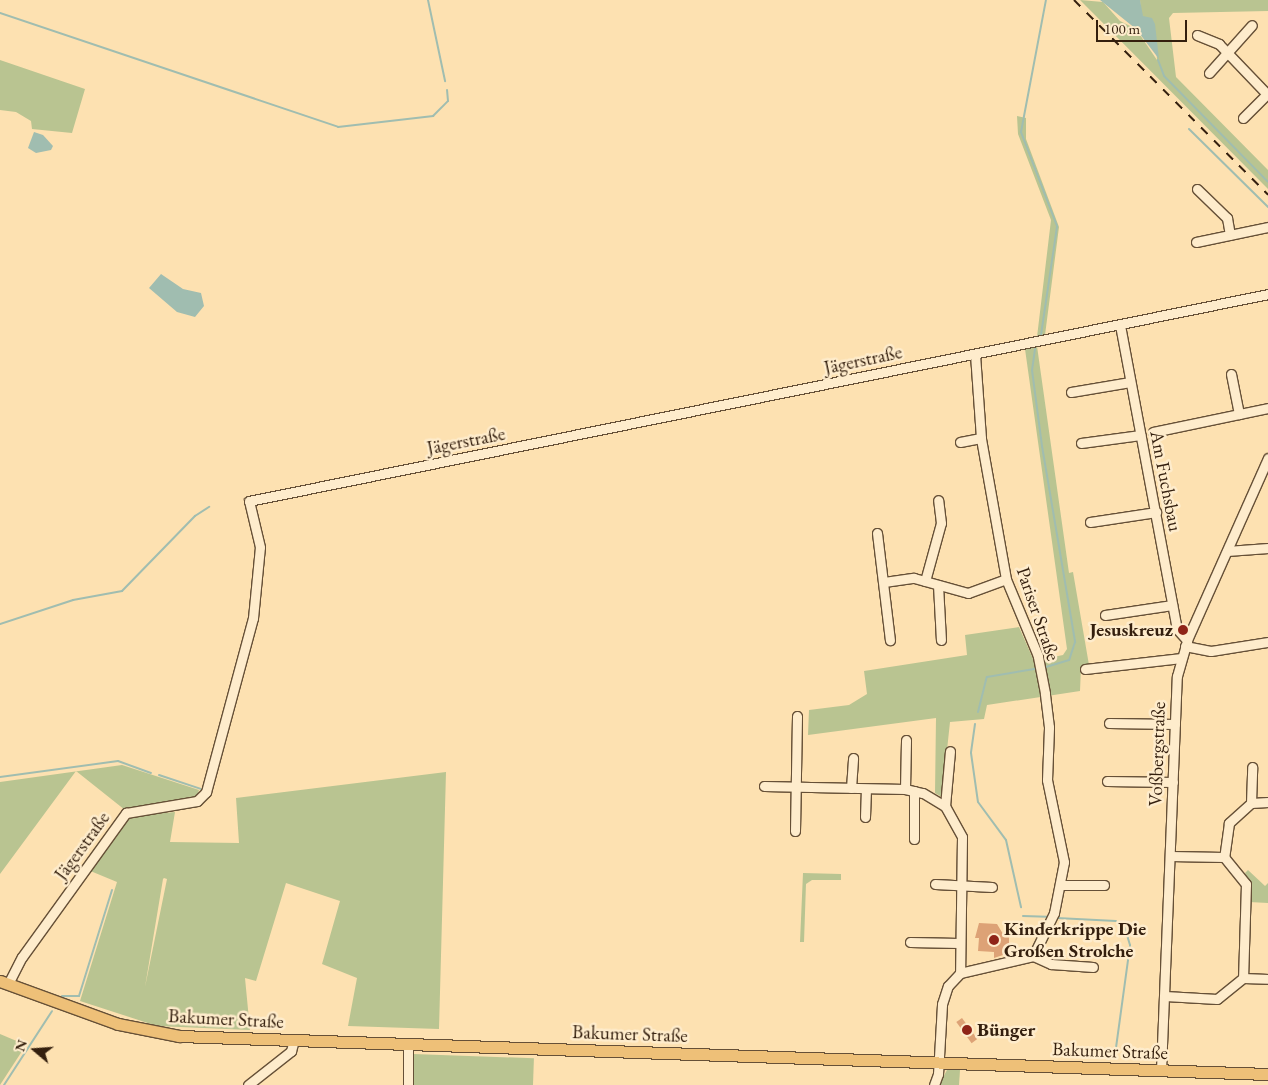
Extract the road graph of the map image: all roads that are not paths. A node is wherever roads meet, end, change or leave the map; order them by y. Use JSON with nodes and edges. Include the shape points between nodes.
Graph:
{"nodes":[{"id":1,"x":1252,"y":25,"type":"dead end"},
{"id":2,"x":1197,"y":35,"type":"dead end"},
{"id":3,"x":1226,"y":54,"type":"junction"},
{"id":4,"x":1209,"y":73,"type":"dead end"},
{"id":5,"x":1268,"y":94,"type":"edge"},
{"id":6,"x":1243,"y":118,"type":"dead end"},
{"id":7,"x":1197,"y":189,"type":"dead end"},
{"id":8,"x":1268,"y":227,"type":"edge"},
{"id":9,"x":1230,"y":235,"type":"junction"},
{"id":10,"x":1196,"y":242,"type":"dead end"},
{"id":11,"x":1268,"y":294,"type":"edge"},
{"id":12,"x":1120,"y":325,"type":"junction"},
{"id":13,"x":975,"y":354,"type":"junction"},
{"id":14,"x":1231,"y":374,"type":"dead end"},
{"id":15,"x":1130,"y":382,"type":"junction"},
{"id":16,"x":1071,"y":392,"type":"dead end"},
{"id":17,"x":1268,"y":408,"type":"edge"},
{"id":18,"x":1239,"y":414,"type":"junction"},
{"id":19,"x":1153,"y":432,"type":"dead end"},
{"id":20,"x":1140,"y":435,"type":"junction"},
{"id":21,"x":981,"y":438,"type":"junction"},
{"id":22,"x":960,"y":442,"type":"dead end"},
{"id":23,"x":1081,"y":443,"type":"dead end"},
{"id":24,"x":1268,"y":458,"type":"edge"},
{"id":25,"x":938,"y":500,"type":"dead end"},
{"id":26,"x":1156,"y":512,"type":"junction"},
{"id":27,"x":1090,"y":522,"type":"dead end"},
{"id":28,"x":877,"y":534,"type":"dead end"},
{"id":29,"x":1268,"y":548,"type":"edge"},
{"id":30,"x":1227,"y":551,"type":"junction"},
{"id":31,"x":1006,"y":580,"type":"junction"},
{"id":32,"x":925,"y":581,"type":"junction"},
{"id":33,"x":884,"y":582,"type":"junction"},
{"id":34,"x":938,"y":585,"type":"junction"},
{"id":35,"x":1172,"y":605,"type":"junction"},
{"id":36,"x":1105,"y":615,"type":"dead end"},
{"id":37,"x":890,"y":640,"type":"dead end"},
{"id":38,"x":941,"y":640,"type":"dead end"},
{"id":39,"x":1268,"y":642,"type":"edge"},
{"id":40,"x":1186,"y":643,"type":"junction"},
{"id":41,"x":1181,"y":658,"type":"junction"},
{"id":42,"x":1085,"y":669,"type":"dead end"},
{"id":43,"x":797,"y":716,"type":"dead end"},
{"id":44,"x":1109,"y":722,"type":"dead end"},
{"id":45,"x":1175,"y":724,"type":"junction"},
{"id":46,"x":906,"y":740,"type":"dead end"},
{"id":47,"x":950,"y":750,"type":"dead end"},
{"id":48,"x":853,"y":758,"type":"dead end"},
{"id":49,"x":1252,"y":767,"type":"dead end"},
{"id":50,"x":1107,"y":781,"type":"dead end"},
{"id":51,"x":1173,"y":782,"type":"junction"},
{"id":52,"x":764,"y":786,"type":"dead end"},
{"id":53,"x":797,"y":787,"type":"junction"},
{"id":54,"x":851,"y":788,"type":"junction"},
{"id":55,"x":866,"y":788,"type":"junction"},
{"id":56,"x":910,"y":790,"type":"junction"},
{"id":57,"x":1268,"y":802,"type":"edge"},
{"id":58,"x":1251,"y":803,"type":"junction"},
{"id":59,"x":944,"y":806,"type":"junction"},
{"id":60,"x":866,"y":817,"type":"dead end"},
{"id":61,"x":795,"y":830,"type":"dead end"},
{"id":62,"x":914,"y":839,"type":"dead end"},
{"id":63,"x":1170,"y":856,"type":"junction"},
{"id":64,"x":1224,"y":857,"type":"junction"},
{"id":65,"x":935,"y":884,"type":"dead end"},
{"id":66,"x":1104,"y":884,"type":"dead end"},
{"id":67,"x":1062,"y":885,"type":"junction"},
{"id":68,"x":961,"y":886,"type":"junction"},
{"id":69,"x":992,"y":887,"type":"dead end"},
{"id":70,"x":910,"y":942,"type":"dead end"},
{"id":71,"x":959,"y":943,"type":"junction"},
{"id":72,"x":1033,"y":956,"type":"junction"},
{"id":73,"x":1093,"y":967,"type":"dead end"},
{"id":74,"x":960,"y":973,"type":"junction"},
{"id":75,"x":1243,"y":978,"type":"junction"},
{"id":76,"x":1268,"y":979,"type":"edge"},
{"id":77,"x":4,"y":982,"type":"edge"},
{"id":78,"x":1165,"y":996,"type":"junction"},
{"id":79,"x":294,"y":1040,"type":"junction"},
{"id":80,"x":408,"y":1044,"type":"junction"},
{"id":81,"x":939,"y":1060,"type":"junction"},
{"id":82,"x":1162,"y":1070,"type":"junction"},
{"id":83,"x":1268,"y":1074,"type":"edge"},
{"id":84,"x":248,"y":1085,"type":"edge"},
{"id":85,"x":408,"y":1085,"type":"edge"},
{"id":86,"x":934,"y":1085,"type":"edge"}],
"edges":[{"from":1,"to":3,"type":"street"},
{"from":2,"to":3,"type":"street","via":[[1218,44]]},
{"from":3,"to":4,"type":"street"},
{"from":3,"to":5,"type":"street"},
{"from":5,"to":6,"type":"street"},
{"from":7,"to":9,"type":"street","via":[[1227,218]]},
{"from":8,"to":9,"type":"street"},
{"from":9,"to":10,"type":"street"},
{"from":11,"to":12,"type":"street","name":"Jägerstraße"},
{"from":12,"to":13,"type":"street","name":"Jägerstraße"},
{"from":12,"to":15,"type":"street","name":"Am Fuchsbau"},
{"from":13,"to":21,"type":"street","name":"Pariser Straße"},
{"from":13,"to":77,"type":"street","name":"Jägerstraße","via":[[249,502],[260,547],[253,618],[206,792],[197,801],[126,813]]},
{"from":14,"to":18,"type":"street"},
{"from":15,"to":16,"type":"street"},
{"from":15,"to":20,"type":"street","name":"Am Fuchsbau"},
{"from":17,"to":18,"type":"street"},
{"from":18,"to":19,"type":"street"},
{"from":20,"to":23,"type":"street"},
{"from":20,"to":26,"type":"street","name":"Am Fuchsbau"},
{"from":21,"to":22,"type":"street"},
{"from":21,"to":31,"type":"street","name":"Pariser Straße"},
{"from":24,"to":30,"type":"street","name":"Voßbergstraße"},
{"from":25,"to":32,"type":"street","via":[[941,523]]},
{"from":26,"to":27,"type":"street"},
{"from":26,"to":35,"type":"street","name":"Am Fuchsbau"},
{"from":28,"to":33,"type":"street"},
{"from":29,"to":30,"type":"street"},
{"from":30,"to":40,"type":"street","name":"Voßbergstraße"},
{"from":31,"to":34,"type":"street","via":[[968,593]]},
{"from":31,"to":67,"type":"street","name":"Pariser Straße","via":[[1033,640],[1045,693],[1049,727],[1047,780],[1063,848]]},
{"from":32,"to":33,"type":"street"},
{"from":32,"to":34,"type":"street"},
{"from":33,"to":37,"type":"street"},
{"from":34,"to":38,"type":"street"},
{"from":35,"to":36,"type":"street"},
{"from":35,"to":40,"type":"street","name":"Am Fuchsbau","via":[[1176,629]]},
{"from":39,"to":40,"type":"street","via":[[1211,651]]},
{"from":40,"to":41,"type":"street","name":"Voßbergstraße"},
{"from":41,"to":42,"type":"street"},
{"from":41,"to":45,"type":"street","name":"Voßbergstraße"},
{"from":43,"to":53,"type":"street"},
{"from":44,"to":45,"type":"street"},
{"from":45,"to":51,"type":"street","name":"Voßbergstraße"},
{"from":46,"to":56,"type":"street"},
{"from":47,"to":59,"type":"street"},
{"from":48,"to":54,"type":"street"},
{"from":49,"to":58,"type":"street"},
{"from":50,"to":51,"type":"street"},
{"from":51,"to":63,"type":"street","name":"Voßbergstraße"},
{"from":52,"to":53,"type":"street"},
{"from":53,"to":54,"type":"street"},
{"from":53,"to":61,"type":"street"},
{"from":54,"to":55,"type":"street"},
{"from":55,"to":56,"type":"street"},
{"from":55,"to":60,"type":"street"},
{"from":56,"to":59,"type":"street"},
{"from":56,"to":62,"type":"street"},
{"from":57,"to":58,"type":"street"},
{"from":58,"to":64,"type":"street","via":[[1227,827]]},
{"from":59,"to":68,"type":"street","via":[[962,837]]},
{"from":63,"to":64,"type":"street"},
{"from":63,"to":78,"type":"street","name":"Voßbergstraße"},
{"from":64,"to":75,"type":"street","via":[[1246,884]]},
{"from":65,"to":68,"type":"street"},
{"from":66,"to":67,"type":"street"},
{"from":67,"to":72,"type":"street","name":"Pariser Straße","via":[[1054,912]]},
{"from":68,"to":69,"type":"street"},
{"from":68,"to":71,"type":"street"},
{"from":70,"to":71,"type":"street"},
{"from":71,"to":74,"type":"street"},
{"from":72,"to":73,"type":"street","via":[[1051,964]]},
{"from":72,"to":74,"type":"street"},
{"from":74,"to":81,"type":"street","via":[[944,994]]},
{"from":75,"to":76,"type":"street"},
{"from":75,"to":78,"type":"street","via":[[1218,999]]},
{"from":77,"to":79,"type":"main road","name":"Bakumer Straße","via":[[148,1032]]},
{"from":78,"to":82,"type":"street","name":"Voßbergstraße"},
{"from":79,"to":80,"type":"main road","name":"Bakumer Straße"},
{"from":79,"to":84,"type":"street","via":[[291,1051]]},
{"from":80,"to":81,"type":"main road","name":"Bakumer Straße"},
{"from":80,"to":85,"type":"street"},
{"from":81,"to":82,"type":"main road","name":"Bakumer Straße"},
{"from":81,"to":86,"type":"street"},
{"from":82,"to":83,"type":"main road","name":"Bakumer Straße"}]}
